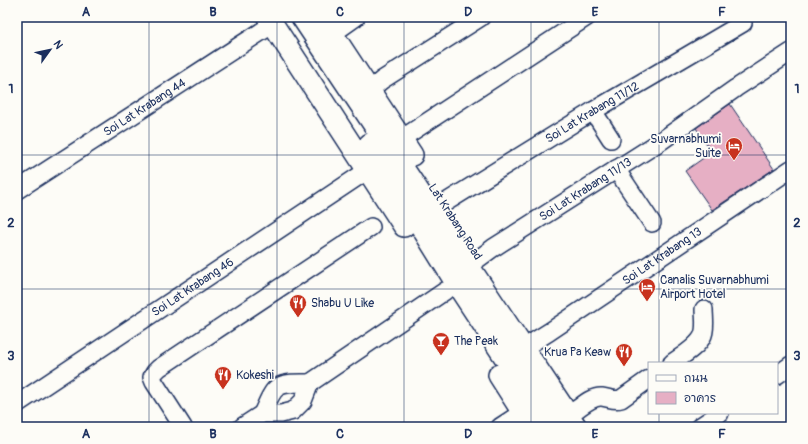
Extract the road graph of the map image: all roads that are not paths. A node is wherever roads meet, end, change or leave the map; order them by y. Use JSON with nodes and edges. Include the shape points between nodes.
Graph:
{"nodes":[{"id":1,"x":302,"y":17,"type":"edge"},
{"id":2,"x":356,"y":17,"type":"edge"},
{"id":3,"x":481,"y":17,"type":"edge"},
{"id":4,"x":587,"y":17,"type":"edge"},
{"id":5,"x":276,"y":19,"type":"edge"},
{"id":6,"x":743,"y":23,"type":"dead end"},
{"id":7,"x":326,"y":25,"type":"edge"},
{"id":8,"x":790,"y":56,"type":"edge"},
{"id":9,"x":370,"y":90,"type":"junction"},
{"id":10,"x":593,"y":111,"type":"junction"},
{"id":11,"x":401,"y":139,"type":"junction"},
{"id":12,"x":611,"y":139,"type":"dead end"},
{"id":13,"x":616,"y":169,"type":"junction"},
{"id":14,"x":791,"y":169,"type":"edge"},
{"id":15,"x":368,"y":170,"type":"junction"},
{"id":16,"x":17,"y":190,"type":"edge"},
{"id":17,"x":443,"y":204,"type":"junction"},
{"id":18,"x":652,"y":223,"type":"dead end"},
{"id":19,"x":371,"y":227,"type":"dead end"},
{"id":20,"x":478,"y":259,"type":"junction"},
{"id":21,"x":445,"y":291,"type":"junction"},
{"id":22,"x":704,"y":309,"type":"dead end"},
{"id":23,"x":533,"y":342,"type":"junction"},
{"id":24,"x":673,"y":362,"type":"edge"},
{"id":25,"x":791,"y":365,"type":"edge"},
{"id":26,"x":778,"y":374,"type":"edge"},
{"id":27,"x":648,"y":380,"type":"edge"},
{"id":28,"x":310,"y":383,"type":"junction"},
{"id":29,"x":17,"y":404,"type":"edge"},
{"id":30,"x":262,"y":414,"type":"junction"},
{"id":31,"x":718,"y":414,"type":"edge"},
{"id":32,"x":576,"y":418,"type":"edge"},
{"id":33,"x":528,"y":419,"type":"edge"},
{"id":34,"x":183,"y":427,"type":"edge"},
{"id":35,"x":242,"y":427,"type":"edge"},
{"id":36,"x":500,"y":427,"type":"edge"},
{"id":37,"x":551,"y":427,"type":"edge"},
{"id":38,"x":588,"y":427,"type":"edge"},
{"id":39,"x":699,"y":427,"type":"edge"}],
"edges":[{"from":1,"to":32,"type":"main road"},
{"from":2,"to":7,"type":"street"},
{"from":3,"to":9,"type":"street"},
{"from":4,"to":11,"type":"street"},
{"from":5,"to":15,"type":"main road"},
{"from":5,"to":16,"type":"street","name":"Soi Lat Krabang 44"},
{"from":5,"to":37,"type":"main road","via":[[373,149],[480,321]]},
{"from":6,"to":10,"type":"street","name":"Soi Lat Krabang 11/12"},
{"from":7,"to":9,"type":"main road","name":"Lat Krabang Road"},
{"from":8,"to":13,"type":"street","name":"Soi Lat Krabang 11/13","via":[[736,88],[661,142]]},
{"from":9,"to":11,"type":"main road","name":"Lat Krabang Road"},
{"from":10,"to":12,"type":"street"},
{"from":10,"to":17,"type":"street","name":"Soi Lat Krabang 11/12"},
{"from":11,"to":17,"type":"main road","name":"Lat Krabang Road"},
{"from":13,"to":18,"type":"street"},
{"from":13,"to":20,"type":"street","name":"Soi Lat Krabang 11/13"},
{"from":14,"to":23,"type":"street","name":"Soi Lat Krabang 13"},
{"from":15,"to":21,"type":"main road"},
{"from":15,"to":29,"type":"street","name":"Soi Lat Krabang 46"},
{"from":17,"to":20,"type":"main road","name":"Lat Krabang Road"},
{"from":19,"to":34,"type":"street","via":[[155,372],[152,377],[154,382]]},
{"from":20,"to":23,"type":"main road","name":"Lat Krabang Road"},
{"from":21,"to":28,"type":"street"},
{"from":21,"to":33,"type":"main road"},
{"from":22,"to":24,"type":"street","via":[[703,335],[694,348]]},
{"from":23,"to":32,"type":"main road","name":"Lat Krabang Road"},
{"from":25,"to":26,"type":"street"},
{"from":27,"to":32,"type":"street","via":[[617,400],[602,397],[590,401]]},
{"from":28,"to":30,"type":"street","via":[[291,383],[278,387]]},
{"from":28,"to":30,"type":"street","via":[[303,401],[294,411]]},
{"from":30,"to":35,"type":"street"},
{"from":31,"to":39,"type":"street"},
{"from":32,"to":38,"type":"main road","name":"Lat Krabang Road"},
{"from":33,"to":36,"type":"street"}]}
